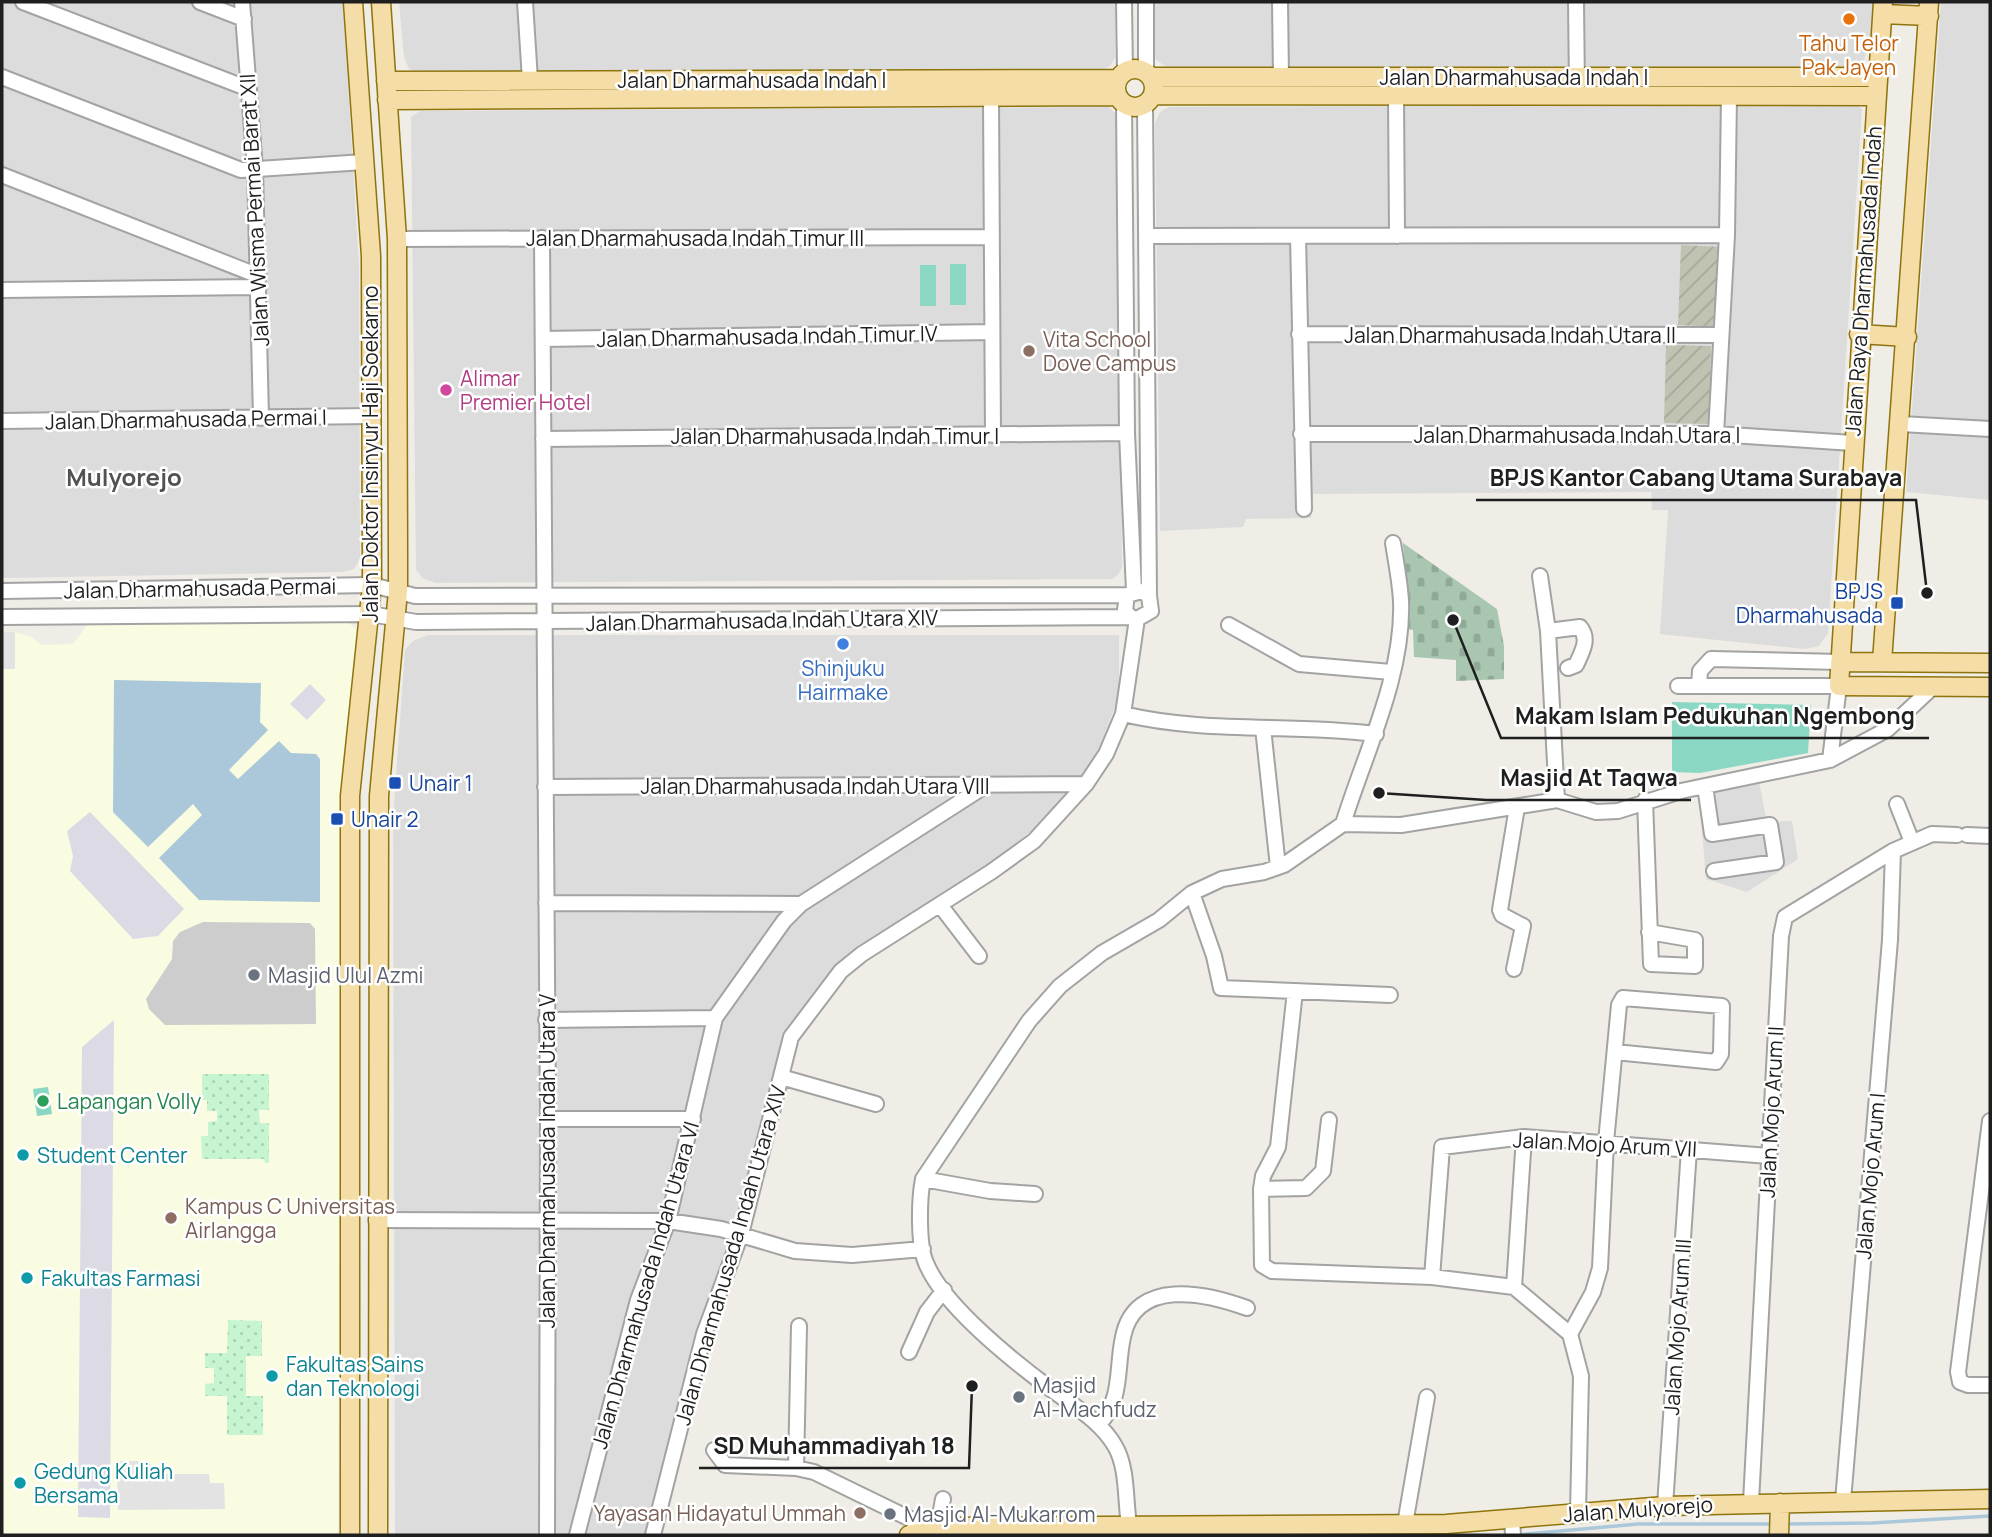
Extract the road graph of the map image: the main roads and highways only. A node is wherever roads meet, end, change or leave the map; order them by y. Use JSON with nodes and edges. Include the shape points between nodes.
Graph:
{"nodes":[{"id":1,"x":353,"y":2,"type":"edge"},
{"id":2,"x":381,"y":2,"type":"edge"},
{"id":3,"x":1883,"y":8,"type":"edge"},
{"id":4,"x":1929,"y":9,"type":"edge"},
{"id":5,"x":1149,"y":74,"type":"junction"},
{"id":6,"x":1877,"y":77,"type":"junction"},
{"id":7,"x":386,"y":81,"type":"junction"},
{"id":8,"x":1121,"y":87,"type":"junction"},
{"id":9,"x":737,"y":89,"type":"junction"},
{"id":10,"x":1875,"y":96,"type":"junction"},
{"id":11,"x":387,"y":100,"type":"junction"},
{"id":12,"x":1149,"y":100,"type":"junction"},
{"id":13,"x":397,"y":247,"type":"junction"},
{"id":14,"x":371,"y":256,"type":"junction"},
{"id":15,"x":1859,"y":334,"type":"junction"},
{"id":16,"x":1907,"y":337,"type":"junction"},
{"id":17,"x":1840,"y":662,"type":"junction"},
{"id":18,"x":1882,"y":662,"type":"junction"},
{"id":19,"x":1990,"y":663,"type":"edge"},
{"id":20,"x":1990,"y":687,"type":"edge"},
{"id":21,"x":1990,"y":1499,"type":"edge"},
{"id":22,"x":1780,"y":1519,"type":"edge"},
{"id":23,"x":1512,"y":1528,"type":"edge"},
{"id":24,"x":1123,"y":1529,"type":"edge"},
{"id":25,"x":1204,"y":1529,"type":"edge"},
{"id":26,"x":1338,"y":1530,"type":"edge"},
{"id":27,"x":1022,"y":1531,"type":"edge"},
{"id":28,"x":350,"y":1535,"type":"edge"},
{"id":29,"x":378,"y":1535,"type":"edge"},
{"id":30,"x":909,"y":1535,"type":"edge"}],
"edges":[{"from":1,"to":14,"type":"main road","name":"Jalan Doktor Insinyur Haji Soekarno"},
{"from":2,"to":7,"type":"main road","name":"Jalan Doktor Insinyur Haji Soekarno"},
{"from":3,"to":4,"type":"main road"},
{"from":3,"to":6,"type":"main road","name":"Jalan Raya Dharmahusada Indah"},
{"from":4,"to":16,"type":"main road"},
{"from":5,"to":6,"type":"main road","name":"Jalan Dharmahusada Indah I"},
{"from":5,"to":8,"type":"main road","name":"Jalan Dharmahusada Indah I","via":[[1132,69]]},
{"from":5,"to":12,"type":"main road"},
{"from":6,"to":10,"type":"main road","name":"Jalan Raya Dharmahusada Indah"},
{"from":7,"to":9,"type":"main road","name":"Jalan Dharmahusada Indah I","via":[[530,80]]},
{"from":7,"to":11,"type":"main road","name":"Jalan Doktor Insinyur Haji Soekarno"},
{"from":8,"to":9,"type":"main road","name":"Jalan Dharmahusada Indah I"},
{"from":8,"to":9,"type":"main road","name":"Jalan Dharmahusada Indah I","via":[[991,97]]},
{"from":8,"to":12,"type":"main road","name":"Jalan Dharmahusada Indah I","via":[[1138,107]]},
{"from":9,"to":11,"type":"main road","name":"Jalan Dharmahusada Indah I"},
{"from":10,"to":12,"type":"main road","name":"Jalan Dharmahusada Indah I"},
{"from":10,"to":15,"type":"main road","name":"Jalan Raya Dharmahusada Indah"},
{"from":11,"to":13,"type":"main road","name":"Jalan Doktor Insinyur Haji Soekarno"},
{"from":13,"to":14,"type":"main road","via":[[385,261]]},
{"from":13,"to":29,"type":"main road","name":"Jalan Doktor Insinyur Haji Soekarno","via":[[398,591],[379,796]]},
{"from":14,"to":28,"type":"main road","name":"Jalan Doktor Insinyur Haji Soekarno","via":[[371,614],[350,796]]},
{"from":15,"to":16,"type":"main road"},
{"from":15,"to":17,"type":"main road","name":"Jalan Raya Dharmahusada Indah"},
{"from":16,"to":18,"type":"main road"},
{"from":17,"to":18,"type":"main road"},
{"from":17,"to":20,"type":"main road","name":"Jalan Raya Dharmahusada Indah","via":[[1839,686]]},
{"from":18,"to":19,"type":"main road"},
{"from":21,"to":22,"type":"main road","name":"Jalan Mulyorejo","via":[[1843,1501]]},
{"from":22,"to":23,"type":"main road","name":"Jalan Mulyorejo","via":[[1751,1502],[1578,1507]]},
{"from":23,"to":26,"type":"main road","name":"Jalan Mulyorejo","via":[[1405,1524]]},
{"from":24,"to":25,"type":"main road","name":"Jalan Mulyorejo"},
{"from":24,"to":27,"type":"main road","name":"Jalan Mulyorejo"},
{"from":25,"to":26,"type":"main road","name":"Jalan Mulyorejo"},
{"from":27,"to":30,"type":"main road","name":"Jalan Mulyorejo","via":[[934,1528]]}]}
